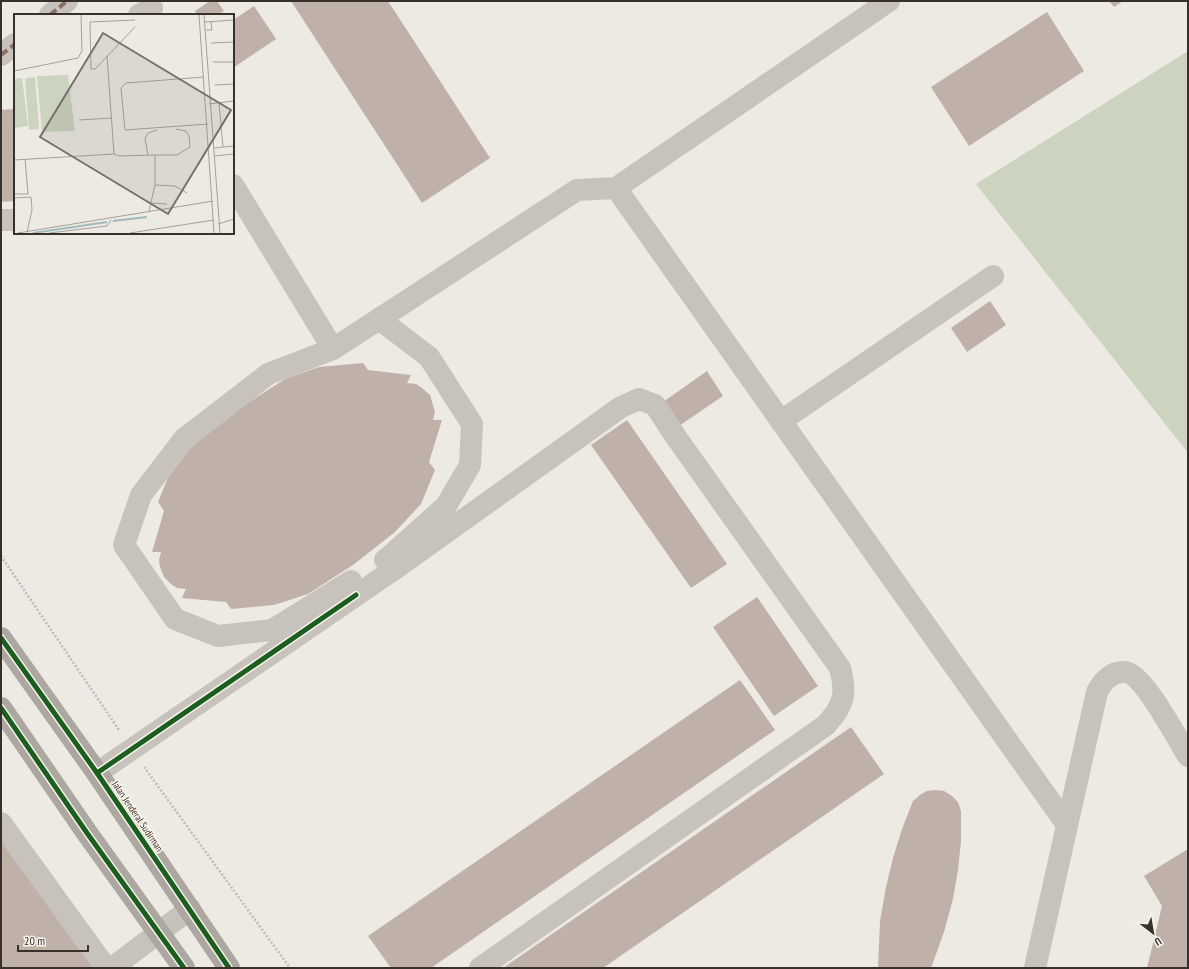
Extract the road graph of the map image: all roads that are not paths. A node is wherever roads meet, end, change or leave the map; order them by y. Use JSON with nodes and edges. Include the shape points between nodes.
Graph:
{"nodes":[{"id":1,"x":67,"y":1,"type":"edge"},
{"id":2,"x":889,"y":1,"type":"edge"},
{"id":3,"x":51,"y":14,"type":"edge"},
{"id":4,"x":14,"y":45,"type":"edge"},
{"id":5,"x":1,"y":55,"type":"edge"},
{"id":6,"x":234,"y":187,"type":"edge"},
{"id":7,"x":616,"y":188,"type":"junction"},
{"id":8,"x":1,"y":220,"type":"edge"},
{"id":9,"x":14,"y":220,"type":"edge"},
{"id":10,"x":993,"y":276,"type":"dead end"},
{"id":11,"x":379,"y":319,"type":"junction"},
{"id":12,"x":333,"y":349,"type":"junction"},
{"id":13,"x":781,"y":421,"type":"junction"},
{"id":14,"x":1,"y":638,"type":"edge"},
{"id":15,"x":1,"y":708,"type":"edge"},
{"id":16,"x":1188,"y":756,"type":"edge"},
{"id":17,"x":98,"y":773,"type":"junction"},
{"id":18,"x":1,"y":823,"type":"edge"},
{"id":19,"x":1067,"y":825,"type":"junction"},
{"id":20,"x":190,"y":909,"type":"junction"},
{"id":21,"x":159,"y":934,"type":"junction"},
{"id":22,"x":106,"y":968,"type":"edge"},
{"id":23,"x":112,"y":968,"type":"edge"},
{"id":24,"x":184,"y":968,"type":"edge"},
{"id":25,"x":229,"y":968,"type":"edge"},
{"id":26,"x":480,"y":968,"type":"edge"},
{"id":27,"x":1035,"y":968,"type":"edge"}],
"edges":[{"from":1,"to":3,"type":"street"},
{"from":2,"to":7,"type":"street"},
{"from":4,"to":5,"type":"street"},
{"from":6,"to":12,"type":"street"},
{"from":7,"to":11,"type":"street","via":[[577,190]]},
{"from":7,"to":13,"type":"street"},
{"from":8,"to":9,"type":"street"},
{"from":10,"to":13,"type":"street"},
{"from":11,"to":12,"type":"street"},
{"from":11,"to":12,"type":"street","via":[[429,357],[472,424],[470,465],[446,506],[390,556],[272,630],[218,636],[175,619],[124,545],[141,496],[184,439],[268,374]]},
{"from":13,"to":19,"type":"street"},
{"from":14,"to":17,"type":"main road","name":"Jalan Jenderal Sudirman"},
{"from":15,"to":21,"type":"main road"},
{"from":16,"to":19,"type":"street","via":[[1147,690],[1126,672],[1114,673],[1103,681],[1097,692]]},
{"from":17,"to":20,"type":"main road","name":"Jalan Jenderal Sudirman"},
{"from":17,"to":26,"type":"street","via":[[406,561],[621,407],[639,399],[655,405],[840,668],[844,684],[843,699],[836,714],[826,725]]},
{"from":18,"to":22,"type":"street"},
{"from":19,"to":27,"type":"street"},
{"from":20,"to":21,"type":"street"},
{"from":20,"to":25,"type":"main road","name":"Jalan Jenderal Sudirman"},
{"from":21,"to":23,"type":"street"},
{"from":21,"to":24,"type":"main road"}]}
